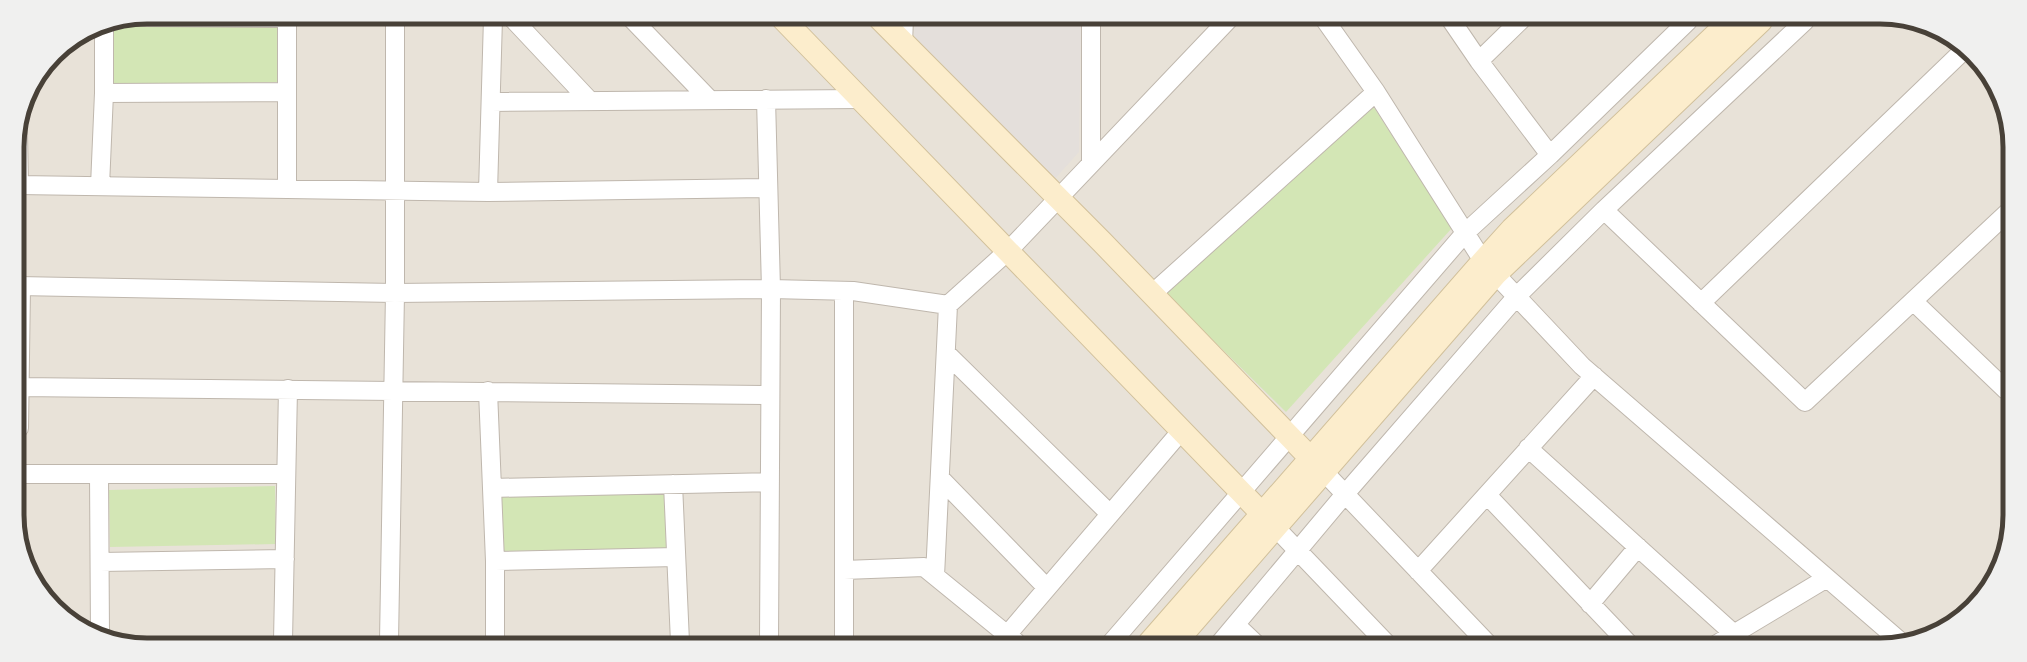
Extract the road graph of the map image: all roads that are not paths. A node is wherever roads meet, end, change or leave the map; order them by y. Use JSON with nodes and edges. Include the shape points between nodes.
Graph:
{"nodes":[{"id":1,"x":287,"y":24,"type":"edge"},
{"id":2,"x":395,"y":24,"type":"edge"},
{"id":3,"x":493,"y":24,"type":"edge"},
{"id":4,"x":518,"y":24,"type":"edge"},
{"id":5,"x":637,"y":24,"type":"edge"},
{"id":6,"x":788,"y":24,"type":"edge"},
{"id":7,"x":885,"y":24,"type":"edge"},
{"id":8,"x":904,"y":24,"type":"edge"},
{"id":9,"x":1091,"y":24,"type":"edge"},
{"id":10,"x":1328,"y":24,"type":"edge"},
{"id":11,"x":1454,"y":24,"type":"edge"},
{"id":12,"x":1516,"y":24,"type":"edge"},
{"id":13,"x":1685,"y":24,"type":"edge"},
{"id":14,"x":1727,"y":24,"type":"edge"},
{"id":15,"x":1758,"y":24,"type":"edge"},
{"id":16,"x":1802,"y":24,"type":"edge"},
{"id":17,"x":1210,"y":26,"type":"edge"},
{"id":18,"x":104,"y":32,"type":"edge"},
{"id":19,"x":904,"y":43,"type":"junction"},
{"id":20,"x":1960,"y":53,"type":"edge"},
{"id":21,"x":1479,"y":61,"type":"junction"},
{"id":22,"x":287,"y":92,"type":"junction"},
{"id":23,"x":1376,"y":92,"type":"junction"},
{"id":24,"x":104,"y":93,"type":"junction"},
{"id":25,"x":861,"y":99,"type":"junction"},
{"id":26,"x":710,"y":100,"type":"junction"},
{"id":27,"x":766,"y":100,"type":"junction"},
{"id":28,"x":590,"y":101,"type":"junction"},
{"id":29,"x":491,"y":102,"type":"junction"},
{"id":30,"x":1550,"y":155,"type":"junction"},
{"id":31,"x":1091,"y":162,"type":"junction"},
{"id":32,"x":24,"y":185,"type":"edge"},
{"id":33,"x":100,"y":186,"type":"junction"},
{"id":34,"x":287,"y":188,"type":"junction"},
{"id":35,"x":768,"y":188,"type":"junction"},
{"id":36,"x":394,"y":190,"type":"junction"},
{"id":37,"x":488,"y":192,"type":"junction"},
{"id":38,"x":1057,"y":198,"type":"junction"},
{"id":39,"x":1604,"y":210,"type":"junction"},
{"id":40,"x":2003,"y":217,"type":"edge"},
{"id":41,"x":1465,"y":234,"type":"junction"},
{"id":42,"x":1009,"y":250,"type":"junction"},
{"id":43,"x":1489,"y":267,"type":"junction"},
{"id":44,"x":24,"y":286,"type":"edge"},
{"id":45,"x":771,"y":289,"type":"junction"},
{"id":46,"x":844,"y":291,"type":"junction"},
{"id":47,"x":395,"y":293,"type":"junction"},
{"id":48,"x":1152,"y":294,"type":"junction"},
{"id":49,"x":1517,"y":296,"type":"junction"},
{"id":50,"x":1913,"y":301,"type":"junction"},
{"id":51,"x":1701,"y":303,"type":"junction"},
{"id":52,"x":948,"y":305,"type":"junction"},
{"id":53,"x":946,"y":353,"type":"junction"},
{"id":54,"x":1594,"y":376,"type":"junction"},
{"id":55,"x":24,"y":387,"type":"edge"},
{"id":56,"x":2003,"y":387,"type":"edge"},
{"id":57,"x":288,"y":389,"type":"junction"},
{"id":58,"x":394,"y":390,"type":"junction"},
{"id":59,"x":488,"y":391,"type":"junction"},
{"id":60,"x":770,"y":395,"type":"junction"},
{"id":61,"x":1182,"y":430,"type":"junction"},
{"id":62,"x":1289,"y":436,"type":"junction"},
{"id":63,"x":1528,"y":448,"type":"junction"},
{"id":64,"x":1317,"y":466,"type":"junction"},
{"id":65,"x":24,"y":474,"type":"edge"},
{"id":66,"x":99,"y":474,"type":"junction"},
{"id":67,"x":286,"y":474,"type":"junction"},
{"id":68,"x":940,"y":478,"type":"junction"},
{"id":69,"x":770,"y":482,"type":"junction"},
{"id":70,"x":673,"y":484,"type":"junction"},
{"id":71,"x":492,"y":488,"type":"junction"},
{"id":72,"x":1241,"y":492,"type":"junction"},
{"id":73,"x":1345,"y":494,"type":"junction"},
{"id":74,"x":1487,"y":495,"type":"junction"},
{"id":75,"x":1110,"y":514,"type":"junction"},
{"id":76,"x":1268,"y":520,"type":"junction"},
{"id":77,"x":1638,"y":547,"type":"junction"},
{"id":78,"x":1299,"y":551,"type":"junction"},
{"id":79,"x":676,"y":557,"type":"junction"},
{"id":80,"x":285,"y":559,"type":"junction"},
{"id":81,"x":496,"y":561,"type":"junction"},
{"id":82,"x":100,"y":562,"type":"junction"},
{"id":83,"x":844,"y":570,"type":"junction"},
{"id":84,"x":1418,"y":571,"type":"junction"},
{"id":85,"x":935,"y":576,"type":"junction"},
{"id":86,"x":1827,"y":578,"type":"junction"},
{"id":87,"x":1047,"y":588,"type":"junction"},
{"id":88,"x":1590,"y":604,"type":"junction"},
{"id":89,"x":1236,"y":625,"type":"junction"},
{"id":90,"x":100,"y":629,"type":"edge"},
{"id":91,"x":1734,"y":634,"type":"junction"},
{"id":92,"x":1895,"y":637,"type":"edge"},
{"id":93,"x":283,"y":638,"type":"edge"},
{"id":94,"x":390,"y":638,"type":"edge"},
{"id":95,"x":495,"y":638,"type":"edge"},
{"id":96,"x":680,"y":638,"type":"edge"},
{"id":97,"x":769,"y":638,"type":"edge"},
{"id":98,"x":844,"y":638,"type":"edge"},
{"id":99,"x":1011,"y":638,"type":"edge"},
{"id":100,"x":1013,"y":638,"type":"edge"},
{"id":101,"x":1115,"y":638,"type":"edge"},
{"id":102,"x":1154,"y":638,"type":"edge"},
{"id":103,"x":1179,"y":638,"type":"edge"},
{"id":104,"x":1224,"y":638,"type":"edge"},
{"id":105,"x":1250,"y":638,"type":"edge"},
{"id":106,"x":1381,"y":638,"type":"edge"},
{"id":107,"x":1482,"y":638,"type":"edge"},
{"id":108,"x":1623,"y":638,"type":"edge"},
{"id":109,"x":1727,"y":638,"type":"edge"}],
"edges":[{"from":1,"to":22,"type":"street"},
{"from":2,"to":36,"type":"street"},
{"from":3,"to":29,"type":"street"},
{"from":4,"to":28,"type":"street"},
{"from":5,"to":26,"type":"street"},
{"from":6,"to":25,"type":"street"},
{"from":7,"to":19,"type":"street"},
{"from":8,"to":19,"type":"street"},
{"from":9,"to":31,"type":"street"},
{"from":10,"to":23,"type":"street"},
{"from":11,"to":21,"type":"street"},
{"from":12,"to":21,"type":"street"},
{"from":13,"to":30,"type":"street"},
{"from":14,"to":43,"type":"street","via":[[1512,229]]},
{"from":15,"to":43,"type":"street"},
{"from":16,"to":39,"type":"street"},
{"from":17,"to":31,"type":"street"},
{"from":18,"to":24,"type":"street"},
{"from":19,"to":38,"type":"street"},
{"from":20,"to":51,"type":"street"},
{"from":21,"to":30,"type":"street"},
{"from":22,"to":24,"type":"street"},
{"from":22,"to":34,"type":"street"},
{"from":23,"to":41,"type":"street"},
{"from":23,"to":48,"type":"street"},
{"from":24,"to":33,"type":"street"},
{"from":25,"to":27,"type":"street"},
{"from":25,"to":42,"type":"street"},
{"from":26,"to":27,"type":"street"},
{"from":26,"to":28,"type":"street"},
{"from":27,"to":35,"type":"street"},
{"from":28,"to":29,"type":"street"},
{"from":29,"to":37,"type":"street"},
{"from":30,"to":41,"type":"street"},
{"from":31,"to":38,"type":"street"},
{"from":32,"to":33,"type":"street"},
{"from":33,"to":34,"type":"street"},
{"from":34,"to":36,"type":"street"},
{"from":35,"to":37,"type":"street"},
{"from":35,"to":45,"type":"street"},
{"from":36,"to":37,"type":"street"},
{"from":36,"to":47,"type":"street"},
{"from":38,"to":42,"type":"street"},
{"from":38,"to":48,"type":"street"},
{"from":39,"to":49,"type":"street"},
{"from":39,"to":51,"type":"street"},
{"from":40,"to":50,"type":"street"},
{"from":41,"to":43,"type":"street"},
{"from":41,"to":62,"type":"street"},
{"from":42,"to":52,"type":"street"},
{"from":42,"to":61,"type":"street"},
{"from":43,"to":49,"type":"street"},
{"from":43,"to":64,"type":"street"},
{"from":44,"to":47,"type":"street"},
{"from":45,"to":46,"type":"street"},
{"from":45,"to":47,"type":"street"},
{"from":45,"to":60,"type":"street"},
{"from":46,"to":52,"type":"street"},
{"from":46,"to":83,"type":"street"},
{"from":47,"to":58,"type":"street"},
{"from":48,"to":62,"type":"street"},
{"from":49,"to":54,"type":"street"},
{"from":49,"to":73,"type":"street"},
{"from":50,"to":51,"type":"street","via":[[1805,402]]},
{"from":50,"to":56,"type":"street"},
{"from":52,"to":53,"type":"street"},
{"from":53,"to":68,"type":"street"},
{"from":53,"to":75,"type":"street"},
{"from":54,"to":63,"type":"street"},
{"from":54,"to":86,"type":"street"},
{"from":55,"to":57,"type":"street"},
{"from":57,"to":58,"type":"street"},
{"from":57,"to":67,"type":"street"},
{"from":58,"to":59,"type":"street"},
{"from":58,"to":94,"type":"street"},
{"from":59,"to":60,"type":"street"},
{"from":59,"to":71,"type":"street"},
{"from":60,"to":69,"type":"street"},
{"from":61,"to":72,"type":"street"},
{"from":61,"to":75,"type":"street"},
{"from":62,"to":64,"type":"street"},
{"from":62,"to":72,"type":"street"},
{"from":63,"to":74,"type":"street"},
{"from":63,"to":77,"type":"street"},
{"from":64,"to":73,"type":"street"},
{"from":64,"to":76,"type":"street"},
{"from":65,"to":66,"type":"street"},
{"from":66,"to":67,"type":"street"},
{"from":66,"to":82,"type":"street"},
{"from":67,"to":80,"type":"street"},
{"from":68,"to":85,"type":"street"},
{"from":68,"to":87,"type":"street"},
{"from":69,"to":70,"type":"street"},
{"from":69,"to":97,"type":"street"},
{"from":70,"to":71,"type":"street"},
{"from":70,"to":79,"type":"street"},
{"from":71,"to":81,"type":"street"},
{"from":72,"to":76,"type":"street"},
{"from":72,"to":101,"type":"street"},
{"from":73,"to":78,"type":"street"},
{"from":73,"to":84,"type":"street"},
{"from":74,"to":84,"type":"street"},
{"from":74,"to":88,"type":"street"},
{"from":75,"to":87,"type":"street"},
{"from":76,"to":78,"type":"street"},
{"from":76,"to":102,"type":"street"},
{"from":76,"to":103,"type":"street"},
{"from":77,"to":88,"type":"street"},
{"from":77,"to":91,"type":"street"},
{"from":78,"to":89,"type":"street"},
{"from":78,"to":106,"type":"street"},
{"from":79,"to":81,"type":"street"},
{"from":79,"to":96,"type":"street"},
{"from":80,"to":82,"type":"street"},
{"from":80,"to":93,"type":"street"},
{"from":81,"to":95,"type":"street"},
{"from":82,"to":90,"type":"street"},
{"from":83,"to":85,"type":"street","via":[[924,567]]},
{"from":83,"to":98,"type":"street"},
{"from":84,"to":107,"type":"street"},
{"from":85,"to":99,"type":"street"},
{"from":86,"to":91,"type":"street"},
{"from":86,"to":92,"type":"street"},
{"from":87,"to":100,"type":"street"},
{"from":88,"to":108,"type":"street"},
{"from":89,"to":104,"type":"street"},
{"from":89,"to":105,"type":"street"},
{"from":91,"to":109,"type":"street"}]}
